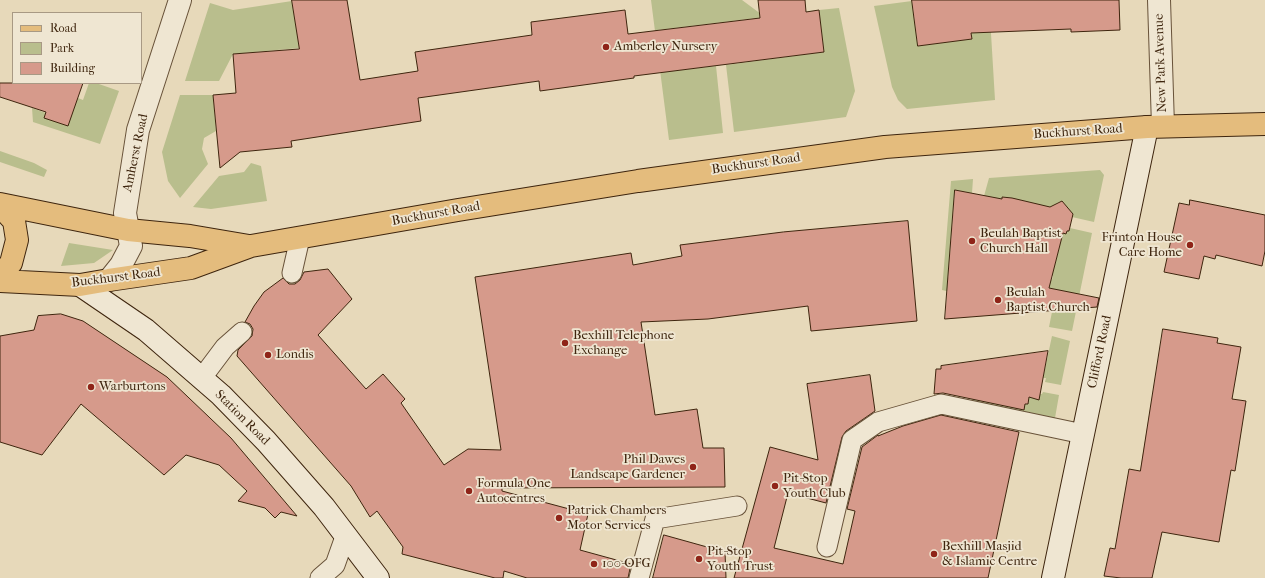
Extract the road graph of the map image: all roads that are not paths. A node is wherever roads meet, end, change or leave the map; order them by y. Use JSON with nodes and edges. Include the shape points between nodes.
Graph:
{"nodes":[{"id":1,"x":180,"y":0,"type":"edge"},
{"id":2,"x":1159,"y":0,"type":"edge"},
{"id":3,"x":1265,"y":124,"type":"edge"},
{"id":4,"x":1155,"y":126,"type":"junction"},
{"id":5,"x":0,"y":205,"type":"edge"},
{"id":6,"x":128,"y":230,"type":"junction"},
{"id":7,"x":300,"y":238,"type":"junction"},
{"id":8,"x":251,"y":246,"type":"junction"},
{"id":9,"x":292,"y":273,"type":"dead end"},
{"id":10,"x":0,"y":276,"type":"edge"},
{"id":11,"x":110,"y":280,"type":"junction"},
{"id":12,"x":0,"y":281,"type":"edge"},
{"id":13,"x":80,"y":285,"type":"junction"},
{"id":14,"x":242,"y":332,"type":"dead end"},
{"id":15,"x":201,"y":379,"type":"junction"},
{"id":16,"x":1083,"y":434,"type":"junction"},
{"id":17,"x":737,"y":506,"type":"dead end"},
{"id":18,"x":346,"y":534,"type":"junction"},
{"id":19,"x":827,"y":547,"type":"dead end"},
{"id":20,"x":320,"y":578,"type":"edge"},
{"id":21,"x":378,"y":578,"type":"edge"},
{"id":22,"x":639,"y":578,"type":"edge"},
{"id":23,"x":1053,"y":578,"type":"edge"}],
"edges":[{"from":1,"to":6,"type":"street","name":"Amherst Road","via":[[138,130],[125,212]]},
{"from":2,"to":4,"type":"street","name":"New Park Avenue"},
{"from":3,"to":4,"type":"main road","name":"Buckhurst Road"},
{"from":4,"to":7,"type":"main road","name":"Buckhurst Road","via":[[877,148],[638,181]]},
{"from":4,"to":16,"type":"street","name":"Clifford Road"},
{"from":5,"to":6,"type":"main road","name":"Buckhurst Road"},
{"from":5,"to":10,"type":"main road","via":[[14,222],[17,240],[10,263]]},
{"from":6,"to":8,"type":"main road","name":"Buckhurst Road","via":[[190,236]]},
{"from":6,"to":11,"type":"street","name":"Amherst Road","via":[[131,246]]},
{"from":7,"to":8,"type":"main road","name":"Buckhurst Road"},
{"from":7,"to":9,"type":"lane"},
{"from":8,"to":11,"type":"main road","name":"Buckhurst Road","via":[[191,268]]},
{"from":11,"to":13,"type":"main road","name":"Buckhurst Road"},
{"from":12,"to":13,"type":"main road","name":"Buckhurst Road"},
{"from":13,"to":15,"type":"street","name":"Station Road","via":[[146,330]]},
{"from":14,"to":15,"type":"lane","via":[[225,347]]},
{"from":15,"to":18,"type":"street","name":"Station Road","via":[[221,395],[266,441]]},
{"from":16,"to":19,"type":"lane","via":[[942,404],[878,422],[852,440]]},
{"from":16,"to":23,"type":"street","name":"Clifford Road"},
{"from":17,"to":22,"type":"lane","via":[[655,519]]},
{"from":18,"to":20,"type":"lane","via":[[335,566]]},
{"from":18,"to":21,"type":"street","name":"Station Road"}]}
